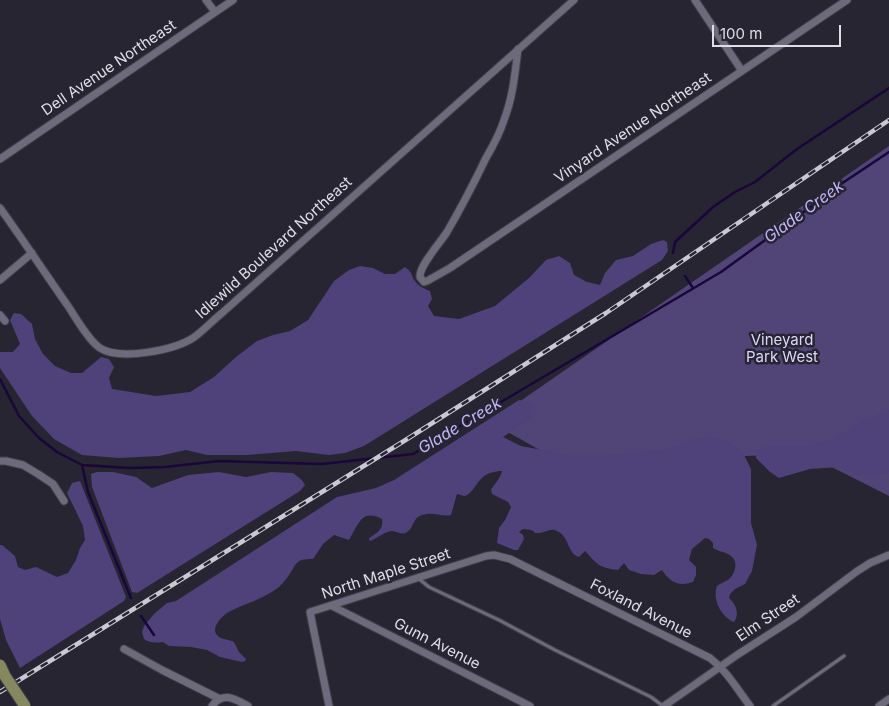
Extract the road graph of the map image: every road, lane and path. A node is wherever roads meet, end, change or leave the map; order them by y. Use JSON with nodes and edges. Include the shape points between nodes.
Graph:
{"nodes":[{"id":1,"x":206,"y":0,"type":"edge"},
{"id":2,"x":233,"y":0,"type":"edge"},
{"id":3,"x":574,"y":0,"type":"edge"},
{"id":4,"x":695,"y":0,"type":"edge"},
{"id":5,"x":847,"y":0,"type":"edge"},
{"id":6,"x":215,"y":12,"type":"junction"},
{"id":7,"x":518,"y":49,"type":"junction"},
{"id":8,"x":742,"y":71,"type":"junction"},
{"id":9,"x":0,"y":159,"type":"edge"},
{"id":10,"x":0,"y":208,"type":"edge"},
{"id":11,"x":32,"y":253,"type":"junction"},
{"id":12,"x":0,"y":280,"type":"edge"},
{"id":13,"x":0,"y":461,"type":"edge"},
{"id":14,"x":64,"y":501,"type":"dead end"},
{"id":15,"x":889,"y":555,"type":"edge"},
{"id":16,"x":504,"y":557,"type":"joint"},
{"id":17,"x":417,"y":578,"type":"junction"},
{"id":18,"x":332,"y":606,"type":"junction"},
{"id":19,"x":124,"y":649,"type":"dead end"},
{"id":20,"x":844,"y":656,"type":"dead end"},
{"id":21,"x":0,"y":665,"type":"edge"},
{"id":22,"x":721,"y":666,"type":"junction"},
{"id":23,"x":220,"y":699,"type":"junction"},
{"id":24,"x":525,"y":705,"type":"edge"},
{"id":25,"x":25,"y":706,"type":"edge"},
{"id":26,"x":212,"y":706,"type":"edge"},
{"id":27,"x":248,"y":706,"type":"edge"},
{"id":28,"x":329,"y":706,"type":"edge"},
{"id":29,"x":664,"y":706,"type":"edge"},
{"id":30,"x":750,"y":706,"type":"edge"},
{"id":31,"x":773,"y":706,"type":"edge"}],
"edges":[{"from":1,"to":6,"type":"street"},
{"from":2,"to":6,"type":"street","name":"Dell Avenue Northeast"},
{"from":3,"to":7,"type":"street","name":"Idlewild Boulevard Northeast"},
{"from":4,"to":8,"type":"street"},
{"from":5,"to":8,"type":"street","name":"Vinyard Avenue Northeast"},
{"from":6,"to":9,"type":"street","name":"Dell Avenue Northeast"},
{"from":7,"to":8,"type":"street","name":"Vinyard Avenue Northeast","via":[[515,80],[497,136],[459,210],[419,274],[424,282],[450,268]]},
{"from":7,"to":11,"type":"street","name":"Idlewild Boulevard Northeast","via":[[222,313],[182,344],[137,354],[102,349],[78,322]]},
{"from":10,"to":11,"type":"street","name":"Idlewild Boulevard Northeast"},
{"from":11,"to":12,"type":"street"},
{"from":13,"to":14,"type":"street","via":[[23,465],[38,474],[53,484]]},
{"from":15,"to":22,"type":"street","name":"Elm Street","via":[[856,572],[796,617]]},
{"from":16,"to":17,"type":"street","name":"North Maple Street","via":[[486,556]]},
{"from":16,"to":22,"type":"street","name":"Foxland Avenue"},
{"from":17,"to":18,"type":"street","name":"North Maple Street"},
{"from":17,"to":29,"type":"lane"},
{"from":18,"to":24,"type":"street","name":"Gunn Avenue"},
{"from":18,"to":28,"type":"street","name":"North Maple Street","via":[[310,612]]},
{"from":19,"to":23,"type":"street"},
{"from":20,"to":31,"type":"lane"},
{"from":21,"to":25,"type":"main road","bridge":true},
{"from":22,"to":29,"type":"street","name":"Elm Street"},
{"from":22,"to":30,"type":"street","name":"Foxland Avenue"},
{"from":23,"to":26,"type":"street"},
{"from":23,"to":27,"type":"street","via":[[232,698]]}]}
